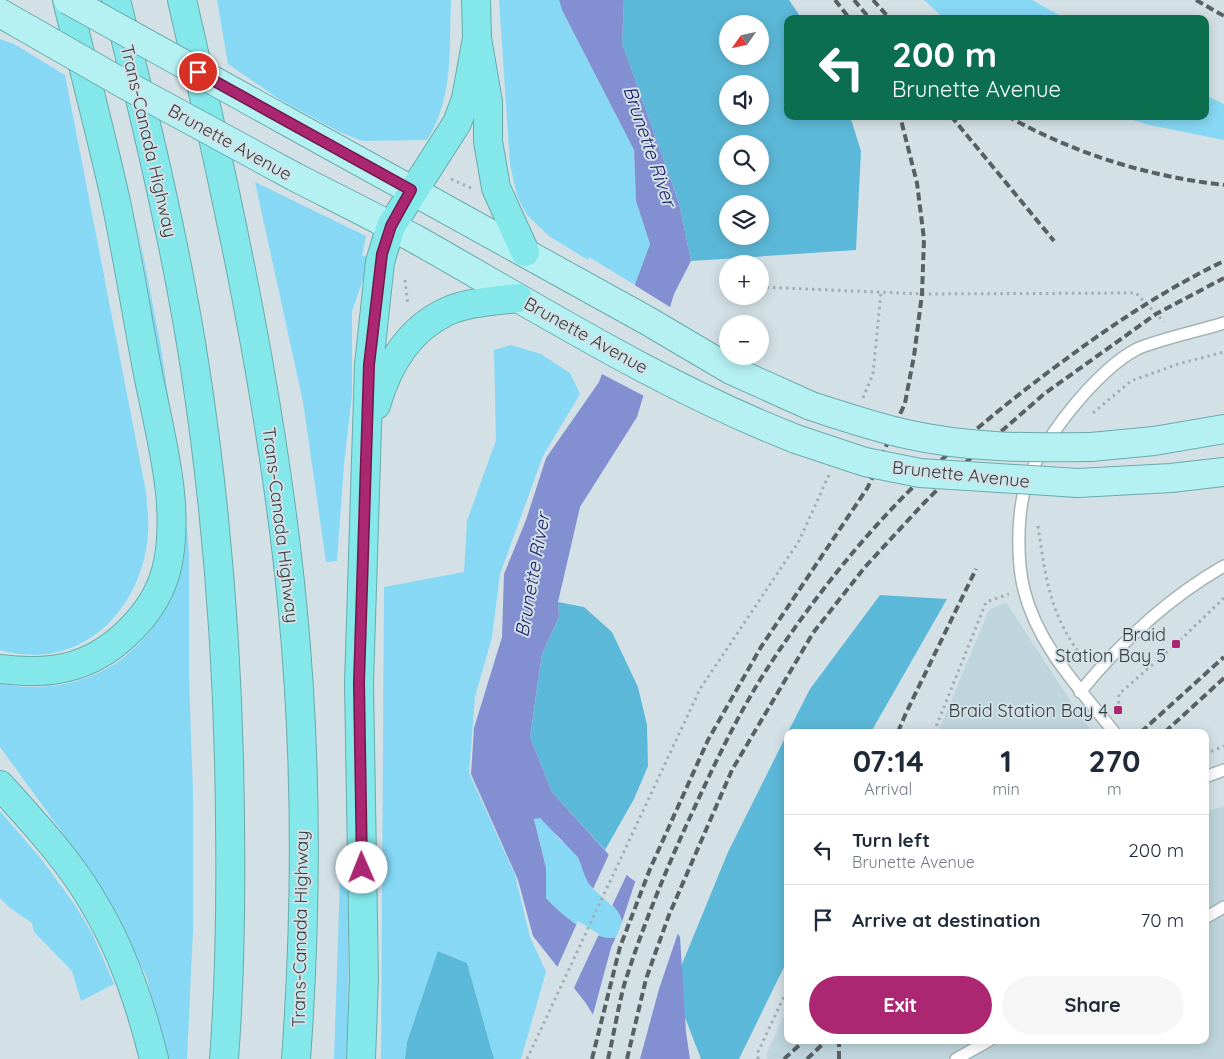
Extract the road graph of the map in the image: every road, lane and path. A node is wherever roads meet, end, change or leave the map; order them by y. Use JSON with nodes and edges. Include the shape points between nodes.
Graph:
{"nodes":[{"id":1,"x":68,"y":0,"type":"edge"},
{"id":2,"x":116,"y":0,"type":"edge"},
{"id":3,"x":182,"y":0,"type":"edge"},
{"id":4,"x":476,"y":0,"type":"edge"},
{"id":5,"x":11,"y":19,"type":"edge"},
{"id":6,"x":477,"y":38,"type":"junction"},
{"id":7,"x":444,"y":175,"type":"dead end"},
{"id":8,"x":473,"y":189,"type":"dead end"},
{"id":9,"x":411,"y":190,"type":"junction"},
{"id":10,"x":391,"y":226,"type":"junction"},
{"id":11,"x":525,"y":252,"type":"junction"},
{"id":12,"x":404,"y":275,"type":"dead end"},
{"id":13,"x":769,"y":287,"type":"edge"},
{"id":14,"x":880,"y":292,"type":"junction"},
{"id":15,"x":518,"y":298,"type":"junction"},
{"id":16,"x":410,"y":314,"type":"dead end"},
{"id":17,"x":1224,"y":323,"type":"edge"},
{"id":18,"x":1178,"y":337,"type":"junction"},
{"id":19,"x":862,"y":400,"type":"dead end"},
{"id":20,"x":1224,"y":429,"type":"edge"},
{"id":21,"x":366,"y":438,"type":"junction"},
{"id":22,"x":830,"y":470,"type":"dead end"},
{"id":23,"x":1224,"y":472,"type":"edge"},
{"id":24,"x":1224,"y":566,"type":"edge"},
{"id":25,"x":1047,"y":587,"type":"dead end"},
{"id":26,"x":1007,"y":594,"type":"dead end"},
{"id":27,"x":1224,"y":598,"type":"edge"},
{"id":28,"x":1085,"y":661,"type":"dead end"},
{"id":29,"x":0,"y":668,"type":"edge"},
{"id":30,"x":1080,"y":692,"type":"junction"},
{"id":31,"x":1122,"y":717,"type":"dead end"},
{"id":32,"x":935,"y":729,"type":"edge"},
{"id":33,"x":1111,"y":729,"type":"edge"},
{"id":34,"x":1224,"y":746,"type":"edge"},
{"id":35,"x":1209,"y":752,"type":"edge"},
{"id":36,"x":1224,"y":770,"type":"edge"},
{"id":37,"x":1209,"y":776,"type":"edge"},
{"id":38,"x":0,"y":785,"type":"edge"},
{"id":39,"x":1224,"y":907,"type":"edge"},
{"id":40,"x":1209,"y":916,"type":"edge"},
{"id":41,"x":784,"y":997,"type":"edge"},
{"id":42,"x":983,"y":1044,"type":"edge"},
{"id":43,"x":154,"y":1059,"type":"edge"},
{"id":44,"x":224,"y":1059,"type":"edge"},
{"id":45,"x":296,"y":1059,"type":"edge"},
{"id":46,"x":362,"y":1059,"type":"edge"},
{"id":47,"x":527,"y":1059,"type":"edge"},
{"id":48,"x":758,"y":1059,"type":"edge"},
{"id":49,"x":956,"y":1059,"type":"edge"}],
"edges":[{"from":1,"to":9,"type":"main road","name":"Brunette Avenue","bridge":true},
{"from":1,"to":29,"type":"highway","via":[[116,201],[169,485],[171,542],[166,572],[154,600],[119,639],[76,665],[50,671],[24,672]]},
{"from":2,"to":44,"type":"highway","name":"Trans-Canada Highway","via":[[171,233],[195,366],[213,503],[230,764],[231,897]]},
{"from":3,"to":45,"type":"highway","name":"Trans-Canada Highway","via":[[220,164],[255,339],[276,468],[292,602],[302,777],[303,906]]},
{"from":4,"to":6,"type":"highway"},
{"from":5,"to":10,"type":"main road","name":"Brunette Avenue","bridge":true,"via":[[295,177]]},
{"from":6,"to":9,"type":"highway","via":[[466,99],[457,123]]},
{"from":6,"to":11,"type":"highway","via":[[488,102],[488,141],[496,188]]},
{"from":7,"to":8,"type":"path"},
{"from":9,"to":10,"type":"highway"},
{"from":9,"to":11,"type":"main road","name":"Brunette Avenue"},
{"from":10,"to":15,"type":"main road","name":"Brunette Avenue"},
{"from":10,"to":21,"type":"highway","via":[[379,271],[369,365]]},
{"from":11,"to":20,"type":"main road","name":"Brunette Avenue","bridge":true,"via":[[731,370],[811,406],[908,434],[1023,448],[1091,447],[1154,441]]},
{"from":12,"to":16,"type":"path"},
{"from":13,"to":14,"type":"path"},
{"from":14,"to":18,"type":"path","via":[[1136,293]]},
{"from":14,"to":19,"type":"path","via":[[874,374]]},
{"from":15,"to":21,"type":"highway","via":[[468,305],[420,328],[387,370]]},
{"from":15,"to":23,"type":"main road","name":"Brunette Avenue","bridge":true,"via":[[719,406],[796,439],[865,462],[920,473],[1078,483]]},
{"from":17,"to":18,"type":"lane"},
{"from":18,"to":30,"type":"lane","via":[[1138,349],[1080,398],[1038,456],[1025,489],[1019,548],[1023,590],[1054,656]]},
{"from":21,"to":46,"type":"highway","via":[[359,683],[364,979]]},
{"from":22,"to":47,"type":"path","via":[[799,541],[700,689]]},
{"from":24,"to":30,"type":"lane","via":[[1154,615],[1110,656]]},
{"from":25,"to":28,"type":"path","via":[[1065,633]]},
{"from":26,"to":32,"type":"path","via":[[986,602]]},
{"from":27,"to":31,"type":"path","via":[[1119,694],[1118,710]]},
{"from":30,"to":33,"type":"lane"},
{"from":34,"to":35,"type":"path"},
{"from":36,"to":37,"type":"lane"},
{"from":38,"to":43,"type":"highway","via":[[49,841],[96,906],[124,962]]},
{"from":39,"to":40,"type":"lane"},
{"from":41,"to":48,"type":"path","via":[[758,1052]]},
{"from":42,"to":49,"type":"lane"}]}
